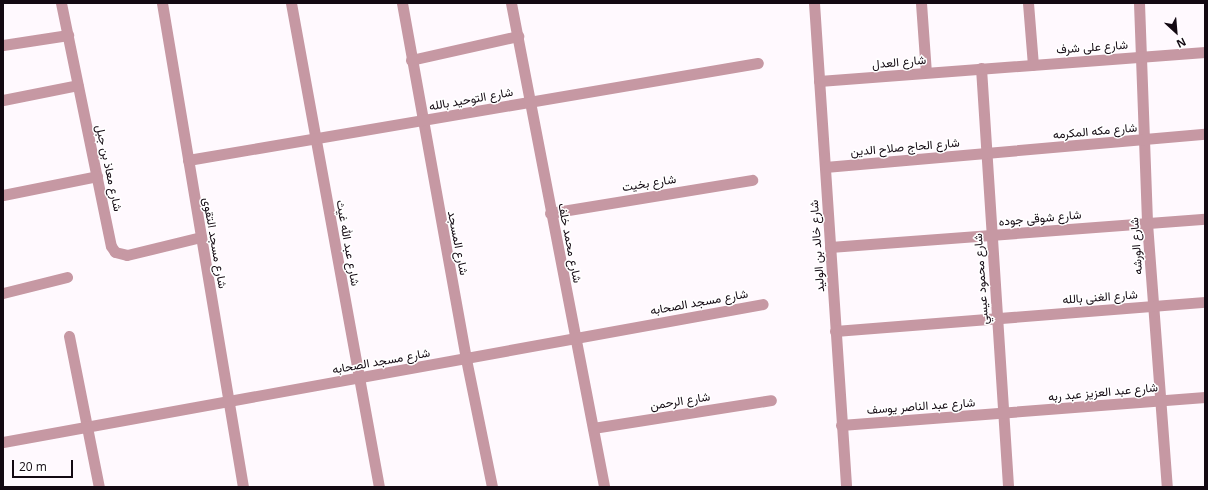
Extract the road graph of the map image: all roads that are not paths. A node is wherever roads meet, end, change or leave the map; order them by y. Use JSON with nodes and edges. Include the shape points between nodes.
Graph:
{"nodes":[{"id":1,"x":61,"y":3,"type":"edge"},
{"id":2,"x":162,"y":3,"type":"edge"},
{"id":3,"x":291,"y":3,"type":"edge"},
{"id":4,"x":402,"y":3,"type":"edge"},
{"id":5,"x":511,"y":3,"type":"edge"},
{"id":6,"x":814,"y":3,"type":"edge"},
{"id":7,"x":921,"y":3,"type":"edge"},
{"id":8,"x":1028,"y":3,"type":"edge"},
{"id":9,"x":1139,"y":3,"type":"edge"},
{"id":10,"x":68,"y":35,"type":"junction"},
{"id":11,"x":518,"y":36,"type":"junction"},
{"id":12,"x":3,"y":45,"type":"edge"},
{"id":13,"x":1205,"y":52,"type":"edge"},
{"id":14,"x":1141,"y":56,"type":"junction"},
{"id":15,"x":411,"y":60,"type":"junction"},
{"id":16,"x":758,"y":63,"type":"dead end"},
{"id":17,"x":1033,"y":65,"type":"junction"},
{"id":18,"x":982,"y":68,"type":"junction"},
{"id":19,"x":926,"y":72,"type":"junction"},
{"id":20,"x":819,"y":81,"type":"junction"},
{"id":21,"x":78,"y":85,"type":"junction"},
{"id":22,"x":3,"y":100,"type":"edge"},
{"id":23,"x":530,"y":102,"type":"junction"},
{"id":24,"x":422,"y":120,"type":"junction"},
{"id":25,"x":1205,"y":134,"type":"edge"},
{"id":26,"x":316,"y":138,"type":"junction"},
{"id":27,"x":1144,"y":140,"type":"junction"},
{"id":28,"x":986,"y":153,"type":"junction"},
{"id":29,"x":188,"y":160,"type":"junction"},
{"id":30,"x":825,"y":167,"type":"junction"},
{"id":31,"x":97,"y":176,"type":"junction"},
{"id":32,"x":752,"y":180,"type":"dead end"},
{"id":33,"x":3,"y":195,"type":"edge"},
{"id":34,"x":550,"y":213,"type":"junction"},
{"id":35,"x":1205,"y":218,"type":"edge"},
{"id":36,"x":1148,"y":223,"type":"junction"},
{"id":37,"x":992,"y":236,"type":"junction"},
{"id":38,"x":201,"y":237,"type":"junction"},
{"id":39,"x":830,"y":247,"type":"junction"},
{"id":40,"x":67,"y":276,"type":"dead end"},
{"id":41,"x":3,"y":293,"type":"edge"},
{"id":42,"x":1205,"y":302,"type":"edge"},
{"id":43,"x":763,"y":304,"type":"dead end"},
{"id":44,"x":1153,"y":306,"type":"junction"},
{"id":45,"x":997,"y":317,"type":"junction"},
{"id":46,"x":835,"y":331,"type":"junction"},
{"id":47,"x":69,"y":336,"type":"dead end"},
{"id":48,"x":575,"y":338,"type":"junction"},
{"id":49,"x":466,"y":359,"type":"junction"},
{"id":50,"x":359,"y":377,"type":"junction"},
{"id":51,"x":1205,"y":396,"type":"edge"},
{"id":52,"x":771,"y":400,"type":"dead end"},
{"id":53,"x":1161,"y":400,"type":"junction"},
{"id":54,"x":229,"y":402,"type":"junction"},
{"id":55,"x":1003,"y":413,"type":"junction"},
{"id":56,"x":842,"y":425,"type":"junction"},
{"id":57,"x":88,"y":427,"type":"junction"},
{"id":58,"x":593,"y":428,"type":"junction"},
{"id":59,"x":3,"y":442,"type":"edge"},
{"id":60,"x":99,"y":487,"type":"edge"},
{"id":61,"x":243,"y":487,"type":"edge"},
{"id":62,"x":379,"y":487,"type":"edge"},
{"id":63,"x":492,"y":487,"type":"edge"},
{"id":64,"x":604,"y":487,"type":"edge"},
{"id":65,"x":846,"y":487,"type":"edge"},
{"id":66,"x":1008,"y":487,"type":"edge"},
{"id":67,"x":1167,"y":487,"type":"edge"}],
"edges":[{"from":1,"to":10,"type":"street","name":"شارع معاذ بن جبل"},
{"from":2,"to":29,"type":"street","name":"شارع مسجد التقوى"},
{"from":3,"to":26,"type":"street","name":"شارع عبد الله غيث"},
{"from":4,"to":15,"type":"street","name":"شارع المسجد"},
{"from":5,"to":11,"type":"street","name":"شارع محمد خلف"},
{"from":6,"to":20,"type":"street","name":"شارع خالد بن الوليد"},
{"from":7,"to":19,"type":"street"},
{"from":8,"to":17,"type":"street"},
{"from":9,"to":14,"type":"street","name":"شارع الورشه"},
{"from":10,"to":12,"type":"street"},
{"from":10,"to":21,"type":"street","name":"شارع معاذ بن جبل"},
{"from":11,"to":15,"type":"street"},
{"from":11,"to":23,"type":"street","name":"شارع محمد خلف"},
{"from":13,"to":14,"type":"street","name":"شارع على شرف"},
{"from":14,"to":17,"type":"street","name":"شارع على شرف"},
{"from":14,"to":27,"type":"street","name":"شارع الورشه"},
{"from":15,"to":24,"type":"street","name":"شارع المسجد"},
{"from":16,"to":23,"type":"street","name":"شارع التوحيد بالله"},
{"from":17,"to":18,"type":"street","name":"شارع على شرف"},
{"from":18,"to":19,"type":"street","name":"شارع العدل"},
{"from":18,"to":28,"type":"street","name":"شارع محمود عيسي"},
{"from":19,"to":20,"type":"street","name":"شارع العدل"},
{"from":20,"to":30,"type":"street","name":"شارع خالد بن الوليد"},
{"from":21,"to":22,"type":"street"},
{"from":21,"to":31,"type":"street","name":"شارع معاذ بن جبل"},
{"from":23,"to":24,"type":"street","name":"شارع التوحيد بالله"},
{"from":23,"to":34,"type":"street","name":"شارع محمد خلف"},
{"from":24,"to":26,"type":"street","name":"شارع التوحيد بالله"},
{"from":24,"to":49,"type":"street","name":"شارع المسجد"},
{"from":25,"to":27,"type":"street","name":"شارع مكه المكرمه"},
{"from":26,"to":29,"type":"street","name":"شارع التوحيد بالله"},
{"from":26,"to":50,"type":"street","name":"شارع عبد الله غيث"},
{"from":27,"to":28,"type":"street","name":"شارع مكه المكرمه"},
{"from":27,"to":36,"type":"street","name":"شارع الورشه"},
{"from":28,"to":30,"type":"street","name":"شارع الحاج صلاح الدين"},
{"from":28,"to":37,"type":"street","name":"شارع محمود عيسي"},
{"from":29,"to":38,"type":"street","name":"شارع مسجد التقوى"},
{"from":30,"to":39,"type":"street","name":"شارع خالد بن الوليد"},
{"from":31,"to":33,"type":"street"},
{"from":31,"to":38,"type":"street","name":"شارع معاذ بن جبل","via":[[115,252],[127,254]]},
{"from":32,"to":34,"type":"street","name":"شارع بخيت"},
{"from":34,"to":48,"type":"street","name":"شارع محمد خلف"},
{"from":35,"to":36,"type":"street","name":"شارع شوقى جوده"},
{"from":36,"to":37,"type":"street","name":"شارع شوقى جوده"},
{"from":36,"to":44,"type":"street","name":"شارع الورشه"},
{"from":37,"to":39,"type":"street","name":"شارع شوقى جوده"},
{"from":37,"to":45,"type":"street","name":"شارع محمود عيسي"},
{"from":38,"to":54,"type":"street","name":"شارع مسجد التقوى"},
{"from":39,"to":46,"type":"street","name":"شارع خالد بن الوليد"},
{"from":40,"to":41,"type":"street"},
{"from":42,"to":44,"type":"street","name":"شارع الغنى بالله"},
{"from":43,"to":48,"type":"street","name":"شارع مسجد الصحابه"},
{"from":44,"to":45,"type":"street","name":"شارع الغنى بالله"},
{"from":44,"to":53,"type":"street","name":"شارع الورشه"},
{"from":45,"to":46,"type":"street","name":"شارع الغنى بالله"},
{"from":45,"to":55,"type":"street","name":"شارع محمود عيسي"},
{"from":46,"to":56,"type":"street","name":"شارع خالد بن الوليد"},
{"from":47,"to":57,"type":"street"},
{"from":48,"to":49,"type":"street","name":"شارع مسجد الصحابه"},
{"from":48,"to":58,"type":"street","name":"شارع محمد خلف"},
{"from":49,"to":50,"type":"street","name":"شارع مسجد الصحابه"},
{"from":49,"to":63,"type":"street","name":"شارع المسجد"},
{"from":50,"to":54,"type":"street","name":"شارع مسجد الصحابه"},
{"from":50,"to":62,"type":"street","name":"شارع عبد الله غيث"},
{"from":51,"to":53,"type":"street","name":"شارع عبد العزيز عبد ربه"},
{"from":52,"to":58,"type":"street","name":"شارع الرحمن"},
{"from":53,"to":55,"type":"street","name":"شارع عبد العزيز عبد ربه"},
{"from":53,"to":67,"type":"street","name":"شارع الورشه"},
{"from":54,"to":57,"type":"street","name":"شارع مسجد الصحابه"},
{"from":54,"to":61,"type":"street","name":"شارع مسجد التقوى"},
{"from":55,"to":56,"type":"street","name":"شارع عبد الناصر يوسف"},
{"from":55,"to":66,"type":"street","name":"شارع محمود عيسي"},
{"from":56,"to":65,"type":"street","name":"شارع خالد بن الوليد"},
{"from":57,"to":59,"type":"street","name":"شارع مسجد الصحابه"},
{"from":57,"to":60,"type":"street"},
{"from":58,"to":64,"type":"street","name":"شارع محمد خلف"}]}
